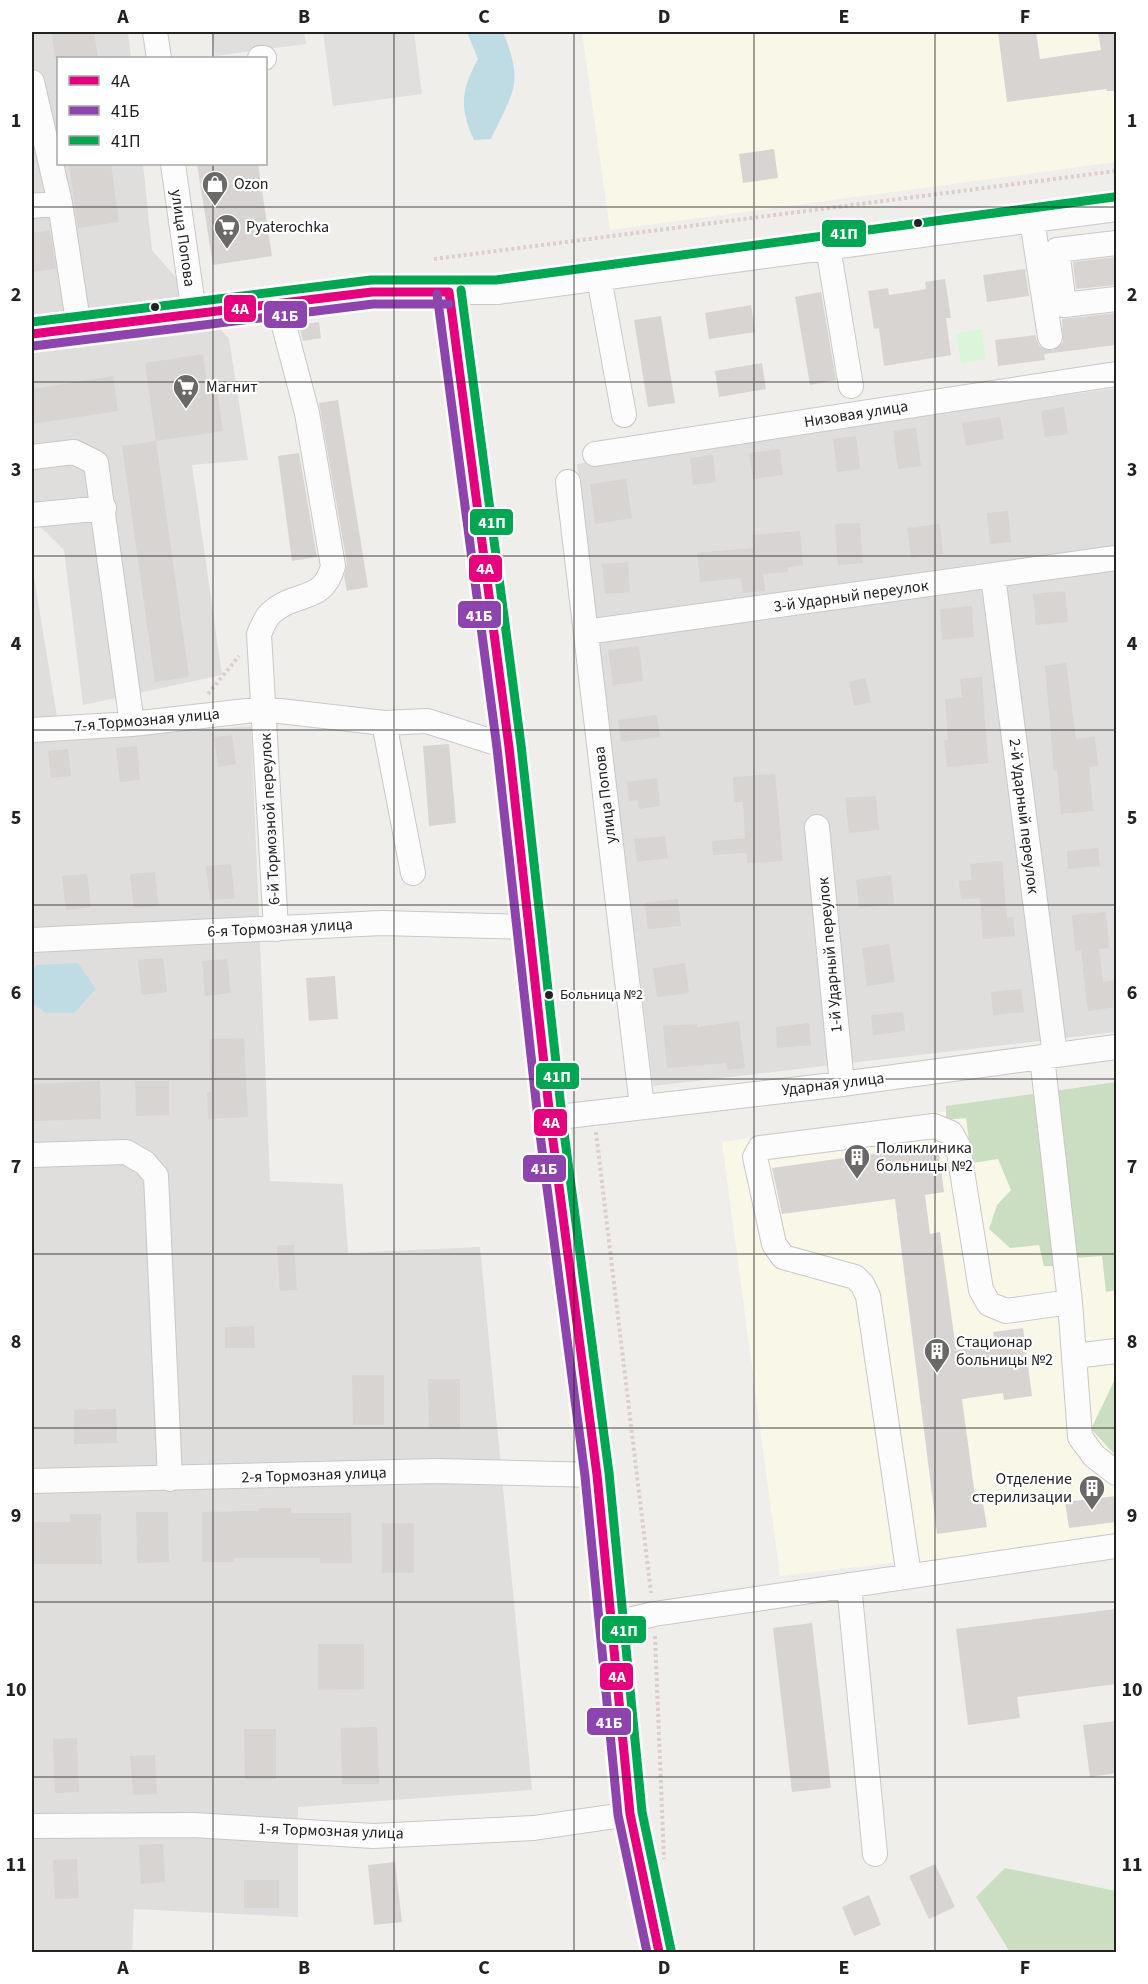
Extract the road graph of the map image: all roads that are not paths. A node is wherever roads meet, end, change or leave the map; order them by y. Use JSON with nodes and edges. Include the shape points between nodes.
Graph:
{"nodes":[{"id":1,"x":155,"y":32,"type":"edge"},
{"id":2,"x":159,"y":57,"type":"edge"},
{"id":3,"x":32,"y":82,"type":"edge"},
{"id":4,"x":173,"y":165,"type":"edge"},
{"id":5,"x":60,"y":203,"type":"junction"},
{"id":6,"x":32,"y":206,"type":"edge"},
{"id":7,"x":1116,"y":208,"type":"edge"},
{"id":8,"x":1032,"y":220,"type":"junction"},
{"id":9,"x":1116,"y":243,"type":"edge"},
{"id":10,"x":828,"y":247,"type":"junction"},
{"id":11,"x":599,"y":278,"type":"junction"},
{"id":12,"x":450,"y":292,"type":"junction"},
{"id":13,"x":1116,"y":299,"type":"edge"},
{"id":14,"x":278,"y":303,"type":"junction"},
{"id":15,"x":194,"y":313,"type":"junction"},
{"id":16,"x":79,"y":328,"type":"junction"},
{"id":17,"x":32,"y":334,"type":"edge"},
{"id":18,"x":1050,"y":337,"type":"dead end"},
{"id":19,"x":1116,"y":374,"type":"edge"},
{"id":20,"x":851,"y":386,"type":"dead end"},
{"id":21,"x":624,"y":415,"type":"dead end"},
{"id":22,"x":595,"y":454,"type":"dead end"},
{"id":23,"x":32,"y":458,"type":"edge"},
{"id":24,"x":568,"y":482,"type":"dead end"},
{"id":25,"x":104,"y":507,"type":"junction"},
{"id":26,"x":32,"y":515,"type":"edge"},
{"id":27,"x":1116,"y":558,"type":"edge"},
{"id":28,"x":993,"y":576,"type":"junction"},
{"id":29,"x":586,"y":632,"type":"junction"},
{"id":30,"x":263,"y":709,"type":"junction"},
{"id":31,"x":384,"y":723,"type":"junction"},
{"id":32,"x":132,"y":724,"type":"junction"},
{"id":33,"x":32,"y":730,"type":"edge"},
{"id":34,"x":509,"y":747,"type":"junction"},
{"id":35,"x":817,"y":827,"type":"dead end"},
{"id":36,"x":413,"y":873,"type":"dead end"},
{"id":37,"x":529,"y":927,"type":"junction"},
{"id":38,"x":276,"y":929,"type":"junction"},
{"id":39,"x":32,"y":940,"type":"edge"},
{"id":40,"x":1116,"y":1047,"type":"edge"},
{"id":41,"x":1048,"y":1056,"type":"junction"},
{"id":42,"x":842,"y":1084,"type":"junction"},
{"id":43,"x":642,"y":1107,"type":"junction"},
{"id":44,"x":550,"y":1118,"type":"junction"},
{"id":45,"x":32,"y":1155,"type":"edge"},
{"id":46,"x":1070,"y":1302,"type":"junction"},
{"id":47,"x":1116,"y":1351,"type":"edge"},
{"id":48,"x":1075,"y":1356,"type":"junction"},
{"id":49,"x":1116,"y":1473,"type":"edge"},
{"id":50,"x":597,"y":1475,"type":"junction"},
{"id":51,"x":170,"y":1479,"type":"junction"},
{"id":52,"x":32,"y":1481,"type":"edge"},
{"id":53,"x":1116,"y":1546,"type":"edge"},
{"id":54,"x":909,"y":1576,"type":"junction"},
{"id":55,"x":849,"y":1585,"type":"junction"},
{"id":56,"x":613,"y":1624,"type":"junction"},
{"id":57,"x":630,"y":1814,"type":"junction"},
{"id":58,"x":32,"y":1826,"type":"edge"},
{"id":59,"x":875,"y":1854,"type":"dead end"},
{"id":60,"x":659,"y":1953,"type":"edge"}],
"edges":[{"from":1,"to":2,"type":"street"},
{"from":3,"to":5,"type":"street"},
{"from":4,"to":15,"type":"street","name":"улица Попова"},
{"from":5,"to":6,"type":"street"},
{"from":5,"to":16,"type":"street"},
{"from":7,"to":8,"type":"street"},
{"from":8,"to":10,"type":"street"},
{"from":8,"to":18,"type":"street"},
{"from":9,"to":13,"type":"street","via":[[1057,250],[1064,305]]},
{"from":10,"to":11,"type":"street"},
{"from":10,"to":20,"type":"street"},
{"from":11,"to":12,"type":"street","via":[[497,292]]},
{"from":11,"to":21,"type":"street"},
{"from":12,"to":14,"type":"street","via":[[372,292]]},
{"from":12,"to":34,"type":"street"},
{"from":14,"to":15,"type":"street"},
{"from":14,"to":30,"type":"street","name":"6-й Тормозной переулок","via":[[307,413],[333,566],[321,591],[290,600],[269,614],[259,634]]},
{"from":15,"to":16,"type":"street"},
{"from":16,"to":17,"type":"street"},
{"from":19,"to":22,"type":"street","name":"Низовая улица"},
{"from":23,"to":25,"type":"street","via":[[74,452],[91,459],[96,463]]},
{"from":24,"to":29,"type":"street","name":"улица Попова"},
{"from":25,"to":26,"type":"street"},
{"from":25,"to":32,"type":"street"},
{"from":27,"to":28,"type":"street","name":"3-й Ударный переулок"},
{"from":28,"to":29,"type":"street","name":"3-й Ударный переулок"},
{"from":28,"to":41,"type":"street","name":"2-й Ударный переулок"},
{"from":29,"to":43,"type":"street","name":"улица Попова"},
{"from":30,"to":31,"type":"street","name":"7-я Тормозная улица"},
{"from":30,"to":32,"type":"street","name":"7-я Тормозная улица"},
{"from":30,"to":38,"type":"street","name":"6-й Тормозной переулок"},
{"from":31,"to":34,"type":"street","name":"7-я Тормозная улица","via":[[426,721]]},
{"from":31,"to":36,"type":"street"},
{"from":32,"to":33,"type":"street","name":"7-я Тормозная улица"},
{"from":34,"to":37,"type":"street"},
{"from":35,"to":42,"type":"street","name":"1-й Ударный переулок"},
{"from":37,"to":38,"type":"street","name":"6-я Тормозная улица","via":[[382,923]]},
{"from":37,"to":44,"type":"street"},
{"from":38,"to":39,"type":"street","name":"6-я Тормозная улица"},
{"from":40,"to":41,"type":"street","name":"Ударная улица"},
{"from":41,"to":42,"type":"street","name":"Ударная улица"},
{"from":41,"to":46,"type":"street","name":"2-й Ударный переулок"},
{"from":42,"to":43,"type":"street","name":"Ударная улица"},
{"from":43,"to":44,"type":"street","name":"Ударная улица"},
{"from":44,"to":50,"type":"street"},
{"from":45,"to":51,"type":"street","via":[[126,1152],[145,1162],[156,1176]]},
{"from":46,"to":48,"type":"street","name":"2-й Ударный переулок"},
{"from":46,"to":54,"type":"street","via":[[1006,1311],[989,1304],[981,1290],[958,1146],[951,1133],[934,1126],[760,1148],[755,1157],[774,1244],[783,1257],[855,1277],[868,1296]]},
{"from":47,"to":48,"type":"street"},
{"from":48,"to":49,"type":"street","name":"2-й Ударный переулок","via":[[1080,1437],[1094,1456]]},
{"from":50,"to":51,"type":"street","name":"2-я Тормозная улица","via":[[436,1471]]},
{"from":50,"to":56,"type":"street"},
{"from":51,"to":52,"type":"street","name":"2-я Тормозная улица"},
{"from":53,"to":54,"type":"street"},
{"from":54,"to":55,"type":"street"},
{"from":55,"to":56,"type":"street","via":[[654,1614]]},
{"from":55,"to":59,"type":"street"},
{"from":56,"to":57,"type":"street"},
{"from":57,"to":58,"type":"street","name":"1-я Тормозная улица","via":[[534,1828],[374,1836],[193,1825]]},
{"from":57,"to":60,"type":"street"}]}
